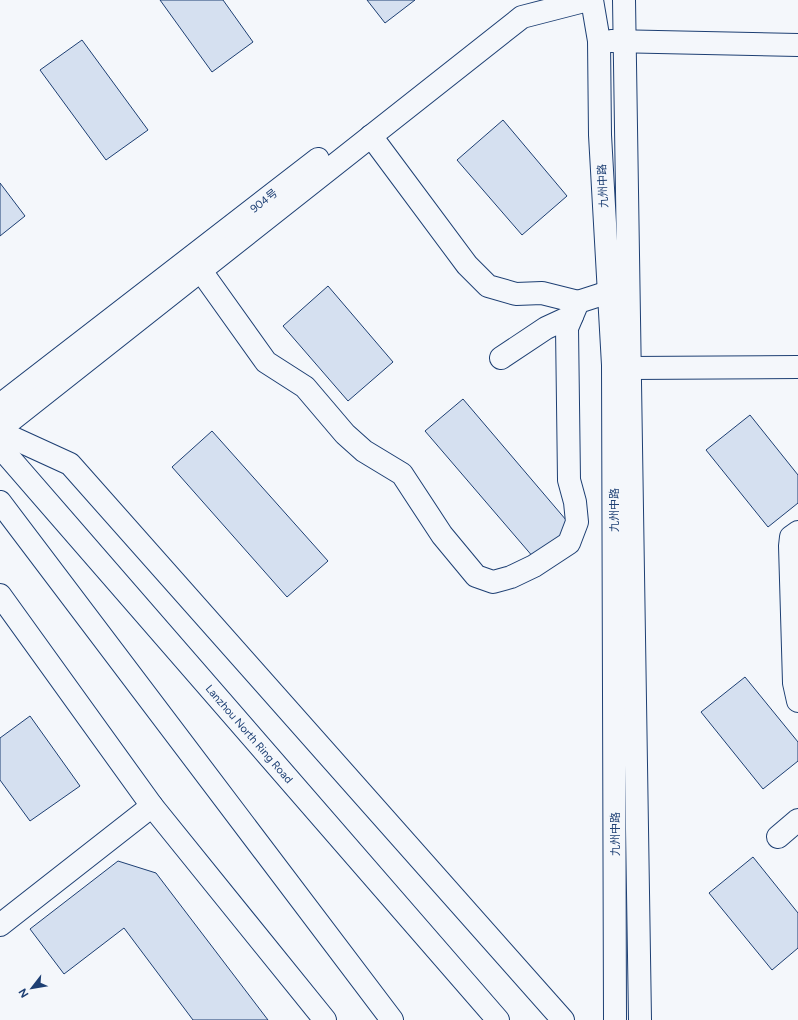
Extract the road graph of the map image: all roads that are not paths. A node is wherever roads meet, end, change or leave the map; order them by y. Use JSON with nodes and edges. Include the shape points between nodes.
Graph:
{"nodes":[{"id":1,"x":529,"y":0,"type":"edge"},
{"id":2,"x":588,"y":0,"type":"edge"},
{"id":3,"x":592,"y":0,"type":"edge"},
{"id":4,"x":624,"y":0,"type":"edge"},
{"id":5,"x":599,"y":41,"type":"junction"},
{"id":6,"x":625,"y":41,"type":"junction"},
{"id":7,"x":798,"y":45,"type":"edge"},
{"id":8,"x":371,"y":136,"type":"junction"},
{"id":9,"x":200,"y":271,"type":"junction"},
{"id":10,"x":609,"y":292,"type":"junction"},
{"id":11,"x":575,"y":309,"type":"junction"},
{"id":12,"x":501,"y":358,"type":"dead end"},
{"id":13,"x":798,"y":367,"type":"edge"},
{"id":14,"x":630,"y":368,"type":"junction"},
{"id":15,"x":0,"y":405,"type":"edge"},
{"id":16,"x":0,"y":431,"type":"edge"},
{"id":17,"x":0,"y":447,"type":"edge"},
{"id":18,"x":0,"y":502,"type":"edge"},
{"id":19,"x":798,"y":532,"type":"edge"},
{"id":20,"x":0,"y":595,"type":"edge"},
{"id":21,"x":798,"y":701,"type":"edge"},
{"id":22,"x":152,"y":806,"type":"junction"},
{"id":23,"x":798,"y":820,"type":"edge"},
{"id":24,"x":778,"y":837,"type":"dead end"},
{"id":25,"x":0,"y":925,"type":"edge"},
{"id":26,"x":325,"y":1020,"type":"edge"},
{"id":27,"x":392,"y":1020,"type":"edge"},
{"id":28,"x":498,"y":1020,"type":"edge"},
{"id":29,"x":563,"y":1020,"type":"edge"},
{"id":30,"x":615,"y":1020,"type":"edge"},
{"id":31,"x":640,"y":1020,"type":"edge"}],
"edges":[{"from":1,"to":15,"type":"main road","name":"904号","via":[[519,3]]},
{"from":2,"to":8,"type":"main road","via":[[522,18]]},
{"from":3,"to":5,"type":"main road","name":"九州中路"},
{"from":4,"to":6,"type":"main road"},
{"from":5,"to":6,"type":"main road"},
{"from":5,"to":10,"type":"main road","name":"九州中路","via":[[600,135]]},
{"from":6,"to":7,"type":"main road"},
{"from":6,"to":14,"type":"main road"},
{"from":8,"to":9,"type":"main road"},
{"from":8,"to":11,"type":"main road","via":[[467,265],[488,286],[516,294],[542,293]]},
{"from":9,"to":11,"type":"main road","via":[[266,362],[305,387],[345,434],[364,451],[402,474],[447,541],[476,576],[493,582],[511,578],[569,543],[576,522],[575,502],[569,480],[568,328]]},
{"from":9,"to":16,"type":"main road"},
{"from":10,"to":11,"type":"main road"},
{"from":10,"to":30,"type":"main road","name":"九州中路","via":[[613,365]]},
{"from":11,"to":12,"type":"main road"},
{"from":13,"to":14,"type":"main road"},
{"from":14,"to":31,"type":"main road"},
{"from":16,"to":29,"type":"main road","via":[[70,464]]},
{"from":17,"to":28,"type":"main road","name":"Lanzhou North Ring Road"},
{"from":18,"to":27,"type":"main road"},
{"from":19,"to":21,"type":"main road","via":[[792,537],[790,546],[794,683]]},
{"from":20,"to":22,"type":"main road"},
{"from":22,"to":25,"type":"main road"},
{"from":22,"to":26,"type":"main road"},
{"from":23,"to":24,"type":"main road"}]}
